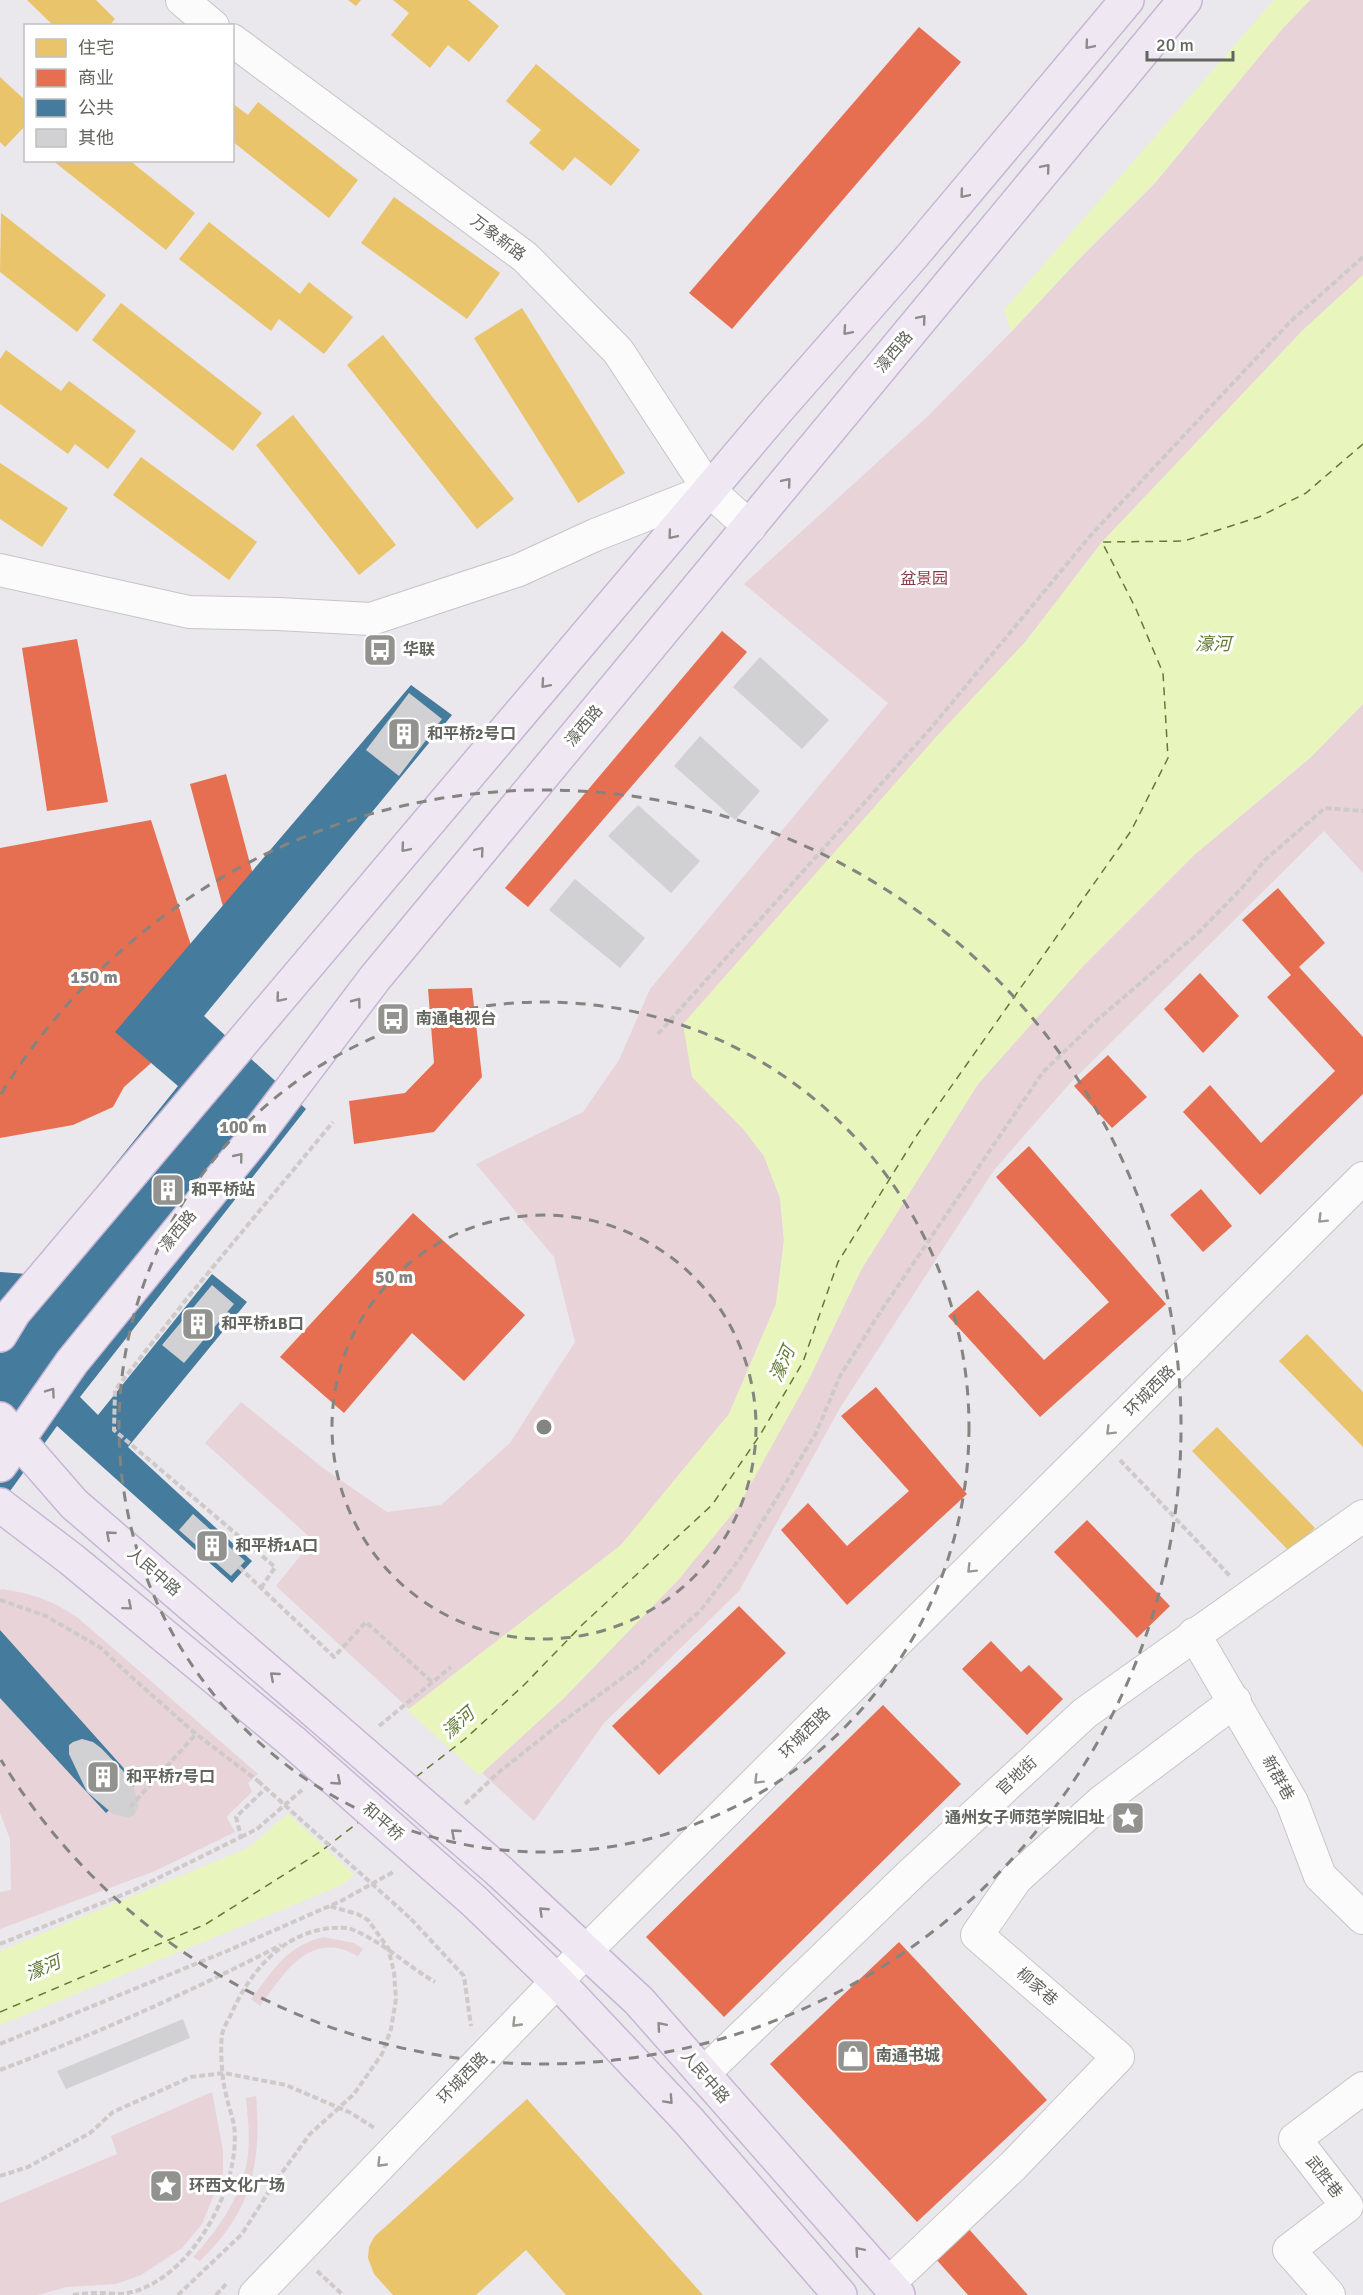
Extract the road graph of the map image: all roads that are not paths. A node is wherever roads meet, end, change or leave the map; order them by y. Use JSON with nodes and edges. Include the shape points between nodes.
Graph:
{"nodes":[{"id":1,"x":182,"y":0,"type":"edge"},
{"id":2,"x":1127,"y":0,"type":"edge"},
{"id":3,"x":1185,"y":0,"type":"edge"},
{"id":4,"x":211,"y":24,"type":"edge"},
{"id":5,"x":234,"y":41,"type":"edge"},
{"id":6,"x":709,"y":490,"type":"junction"},
{"id":7,"x":750,"y":527,"type":"junction"},
{"id":8,"x":0,"y":570,"type":"edge"},
{"id":9,"x":1363,"y":1178,"type":"edge"},
{"id":10,"x":0,"y":1335,"type":"edge"},
{"id":11,"x":6,"y":1441,"type":"edge"},
{"id":12,"x":0,"y":1504,"type":"edge"},
{"id":13,"x":1363,"y":1516,"type":"edge"},
{"id":14,"x":1194,"y":1634,"type":"junction"},
{"id":15,"x":1235,"y":1701,"type":"junction"},
{"id":16,"x":1363,"y":1918,"type":"edge"},
{"id":17,"x":586,"y":1951,"type":"junction"},
{"id":18,"x":557,"y":1981,"type":"junction"},
{"id":19,"x":703,"y":2074,"type":"junction"},
{"id":20,"x":1363,"y":2088,"type":"edge"},
{"id":21,"x":243,"y":2287,"type":"edge"},
{"id":22,"x":893,"y":2290,"type":"edge"},
{"id":23,"x":840,"y":2295,"type":"edge"},
{"id":24,"x":1329,"y":2295,"type":"edge"}],
"edges":[{"from":1,"to":4,"type":"street"},
{"from":2,"to":6,"type":"main road","one_way":true},
{"from":7,"to":3,"type":"main road","name":"濠西路","one_way":true},
{"from":5,"to":6,"type":"street","name":"万象新路","via":[[525,257],[618,351]]},
{"from":6,"to":7,"type":"street","name":"万象新路"},
{"from":6,"to":8,"type":"street","via":[[519,570],[371,619],[189,612]]},
{"from":6,"to":10,"type":"main road","one_way":true,"via":[[21,1304]]},
{"from":11,"to":7,"type":"main road","name":"濠西路","one_way":true,"via":[[252,1141],[375,978]]},
{"from":9,"to":17,"type":"street","name":"环城西路","one_way":true},
{"from":17,"to":11,"type":"main road","name":"人民中路","one_way":true,"bridge":true},
{"from":12,"to":18,"type":"main road","name":"和平桥","one_way":true,"bridge":true,"via":[[293,1742],[474,1901]]},
{"from":13,"to":14,"type":"street","name":"官地街"},
{"from":14,"to":15,"type":"street","name":"新群巷"},
{"from":14,"to":19,"type":"street","name":"官地街","via":[[1085,1713]]},
{"from":15,"to":16,"type":"street","name":"新群巷","via":[[1293,1802],[1320,1876]]},
{"from":15,"to":22,"type":"street","name":"柳家巷","via":[[1101,1802],[1016,1879],[977,1935],[1118,2057]]},
{"from":17,"to":18,"type":"street","name":"环城西路"},
{"from":19,"to":17,"type":"main road","name":"人民中路","one_way":true,"via":[[639,2001]]},
{"from":18,"to":21,"type":"street","name":"环城西路","one_way":true},
{"from":18,"to":23,"type":"main road","one_way":true,"via":[[689,2121]]},
{"from":22,"to":19,"type":"main road","name":"人民中路","one_way":true},
{"from":20,"to":24,"type":"street","name":"武胜巷","via":[[1295,2139],[1347,2206],[1289,2250]]}]}
